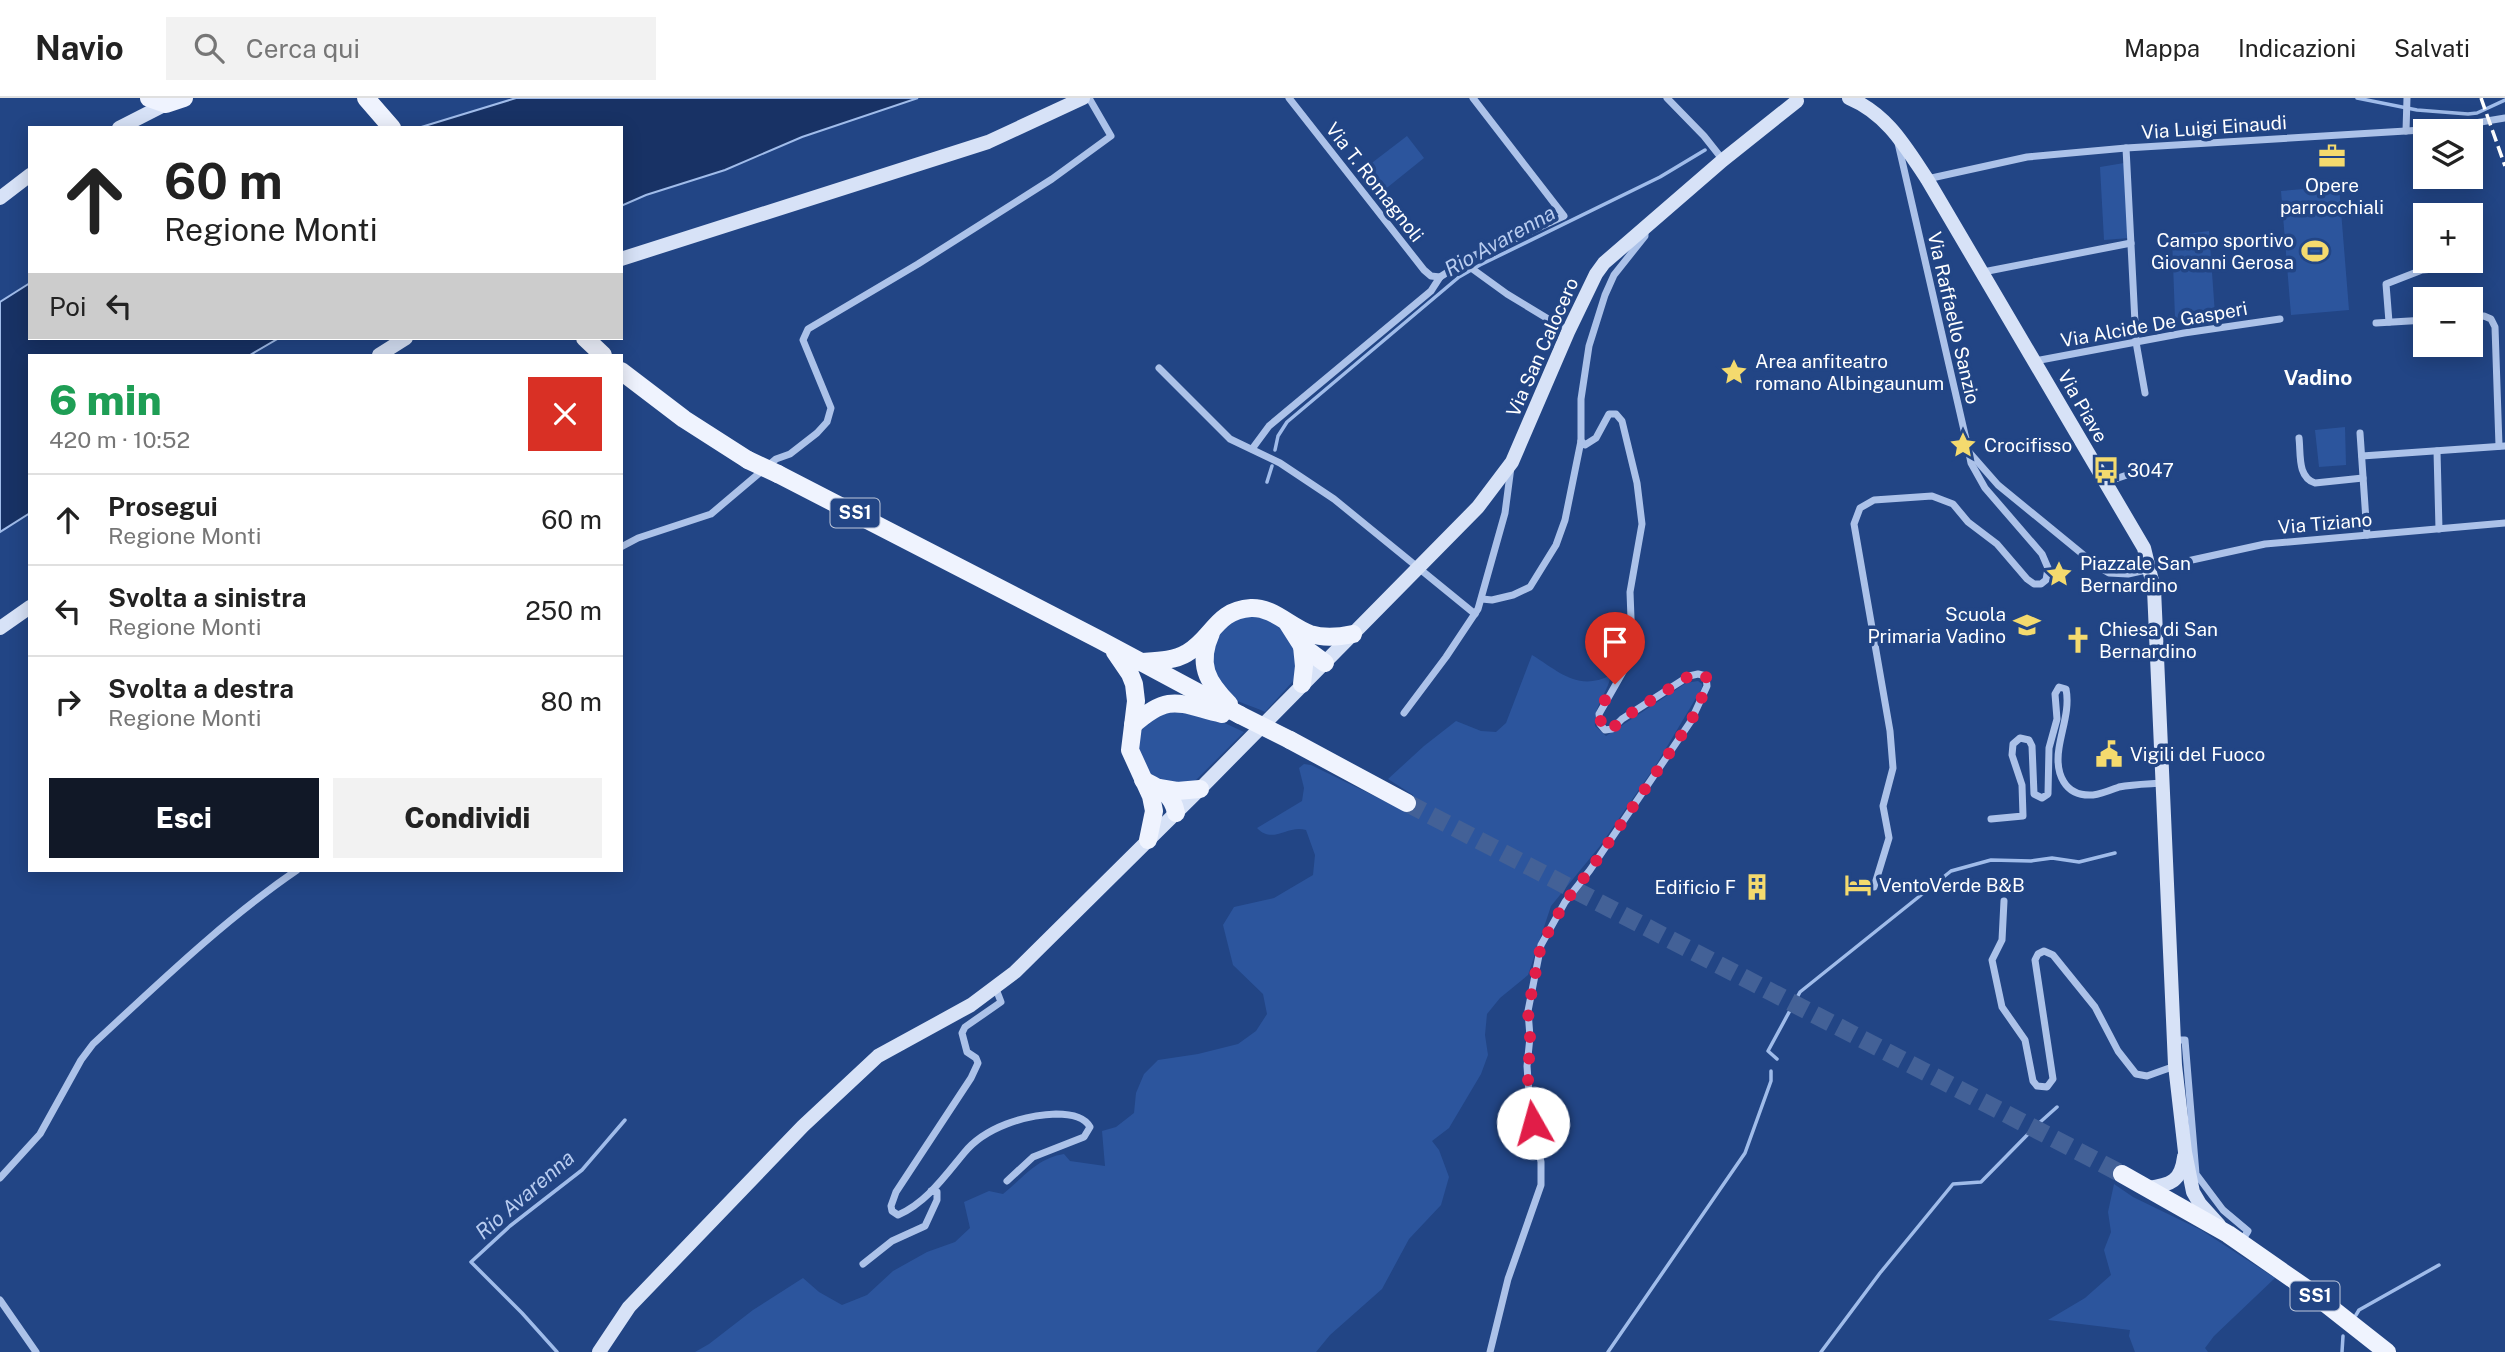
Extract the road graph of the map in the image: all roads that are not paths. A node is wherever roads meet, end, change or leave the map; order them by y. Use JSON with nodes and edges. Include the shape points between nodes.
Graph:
{"nodes":[{"id":1,"x":184,"y":98,"type":"edge"},
{"id":2,"x":366,"y":98,"type":"edge"},
{"id":3,"x":1083,"y":98,"type":"edge"},
{"id":4,"x":1090,"y":98,"type":"edge"},
{"id":5,"x":1289,"y":98,"type":"edge"},
{"id":6,"x":1473,"y":98,"type":"edge"},
{"id":7,"x":1667,"y":98,"type":"edge"},
{"id":8,"x":1850,"y":98,"type":"edge"},
{"id":9,"x":2407,"y":98,"type":"edge"},
{"id":10,"x":1800,"y":99,"type":"edge"},
{"id":11,"x":156,"y":101,"type":"edge"},
{"id":12,"x":2505,"y":118,"type":"edge"},
{"id":13,"x":123,"y":126,"type":"edge"},
{"id":14,"x":390,"y":126,"type":"edge"},
{"id":15,"x":2406,"y":127,"type":"junction"},
{"id":16,"x":1896,"y":132,"type":"junction"},
{"id":17,"x":2126,"y":148,"type":"junction"},
{"id":18,"x":1723,"y":160,"type":"junction"},
{"id":19,"x":28,"y":177,"type":"edge"},
{"id":20,"x":1927,"y":179,"type":"junction"},
{"id":21,"x":0,"y":198,"type":"edge"},
{"id":22,"x":1646,"y":227,"type":"junction"},
{"id":23,"x":2131,"y":243,"type":"junction"},
{"id":24,"x":623,"y":258,"type":"edge"},
{"id":25,"x":1467,"y":265,"type":"dead end"},
{"id":26,"x":1983,"y":272,"type":"junction"},
{"id":27,"x":2414,"y":273,"type":"edge"},
{"id":28,"x":1440,"y":277,"type":"junction"},
{"id":29,"x":2483,"y":316,"type":"edge"},
{"id":30,"x":2280,"y":319,"type":"dead end"},
{"id":31,"x":2413,"y":321,"type":"edge"},
{"id":32,"x":2389,"y":322,"type":"junction"},
{"id":33,"x":2376,"y":323,"type":"dead end"},
{"id":34,"x":1568,"y":331,"type":"junction"},
{"id":35,"x":403,"y":340,"type":"edge"},
{"id":36,"x":587,"y":340,"type":"edge"},
{"id":37,"x":2136,"y":342,"type":"junction"},
{"id":38,"x":381,"y":354,"type":"edge"},
{"id":39,"x":602,"y":354,"type":"edge"},
{"id":40,"x":2034,"y":361,"type":"junction"},
{"id":41,"x":1159,"y":368,"type":"dead end"},
{"id":42,"x":623,"y":373,"type":"edge"},
{"id":43,"x":2145,"y":393,"type":"dead end"},
{"id":44,"x":2360,"y":433,"type":"dead end"},
{"id":45,"x":2299,"y":438,"type":"dead end"},
{"id":46,"x":1581,"y":441,"type":"junction"},
{"id":47,"x":2502,"y":446,"type":"edge"},
{"id":48,"x":1252,"y":449,"type":"junction"},
{"id":49,"x":2437,"y":451,"type":"junction"},
{"id":50,"x":1969,"y":452,"type":"junction"},
{"id":51,"x":2362,"y":456,"type":"junction"},
{"id":52,"x":1512,"y":462,"type":"junction"},
{"id":53,"x":2142,"y":470,"type":"dead end"},
{"id":54,"x":2364,"y":478,"type":"junction"},
{"id":55,"x":2105,"y":482,"type":"junction"},
{"id":56,"x":2505,"y":523,"type":"edge"},
{"id":57,"x":2439,"y":529,"type":"junction"},
{"id":58,"x":2367,"y":535,"type":"junction"},
{"id":59,"x":623,"y":546,"type":"edge"},
{"id":60,"x":1418,"y":568,"type":"junction"},
{"id":61,"x":2150,"y":568,"type":"junction"},
{"id":62,"x":1482,"y":599,"type":"junction"},
{"id":63,"x":28,"y":608,"type":"edge"},
{"id":64,"x":1475,"y":614,"type":"junction"},
{"id":65,"x":1214,"y":627,"type":"junction"},
{"id":66,"x":0,"y":628,"type":"edge"},
{"id":67,"x":1353,"y":635,"type":"junction"},
{"id":68,"x":1306,"y":640,"type":"junction"},
{"id":69,"x":1111,"y":646,"type":"junction"},
{"id":70,"x":1139,"y":663,"type":"junction"},
{"id":71,"x":1325,"y":663,"type":"junction"},
{"id":72,"x":1302,"y":684,"type":"junction"},
{"id":73,"x":1404,"y":713,"type":"dead end"},
{"id":74,"x":1240,"y":715,"type":"junction"},
{"id":75,"x":1133,"y":725,"type":"junction"},
{"id":76,"x":2162,"y":783,"type":"junction"},
{"id":77,"x":1151,"y":788,"type":"junction"},
{"id":78,"x":1200,"y":789,"type":"junction"},
{"id":79,"x":1407,"y":803,"type":"tunnel mouth"},
{"id":80,"x":1176,"y":813,"type":"junction"},
{"id":81,"x":1991,"y":819,"type":"dead end"},
{"id":82,"x":1148,"y":840,"type":"junction"},
{"id":83,"x":295,"y":872,"type":"edge"},
{"id":84,"x":1874,"y":887,"type":"dead end"},
{"id":85,"x":2004,"y":901,"type":"dead end"},
{"id":86,"x":996,"y":989,"type":"junction"},
{"id":87,"x":2174,"y":1040,"type":"junction"},
{"id":88,"x":2175,"y":1065,"type":"junction"},
{"id":89,"x":2185,"y":1152,"type":"junction"},
{"id":90,"x":2122,"y":1174,"type":"tunnel mouth"},
{"id":91,"x":0,"y":1178,"type":"edge"},
{"id":92,"x":1007,"y":1181,"type":"dead end"},
{"id":93,"x":2148,"y":1188,"type":"junction"},
{"id":94,"x":931,"y":1191,"type":"junction"},
{"id":95,"x":2234,"y":1238,"type":"junction"},
{"id":96,"x":863,"y":1264,"type":"dead end"},
{"id":97,"x":0,"y":1300,"type":"edge"},
{"id":98,"x":36,"y":1352,"type":"edge"},
{"id":99,"x":599,"y":1352,"type":"edge"},
{"id":100,"x":1490,"y":1352,"type":"edge"},
{"id":101,"x":2387,"y":1352,"type":"edge"}],
"edges":[{"from":1,"to":11,"type":"main road","via":[[176,103]]},
{"from":2,"to":14,"type":"main road"},
{"from":3,"to":24,"type":"main road","via":[[988,142]]},
{"from":4,"to":59,"type":"street","via":[[1111,136],[1052,179],[808,329],[803,340],[831,408],[817,433],[797,450],[776,459],[711,514]]},
{"from":5,"to":28,"type":"street","name":"Via T. Romagnoli","via":[[1424,270]]},
{"from":6,"to":28,"type":"street","via":[[1564,216],[1463,259]]},
{"from":7,"to":18,"type":"street"},
{"from":8,"to":16,"type":"main road","name":"Via Piave","via":[[1885,119]]},
{"from":9,"to":15,"type":"street"},
{"from":10,"to":18,"type":"main road","name":"Via San Calocero"},
{"from":11,"to":13,"type":"main road"},
{"from":12,"to":15,"type":"street","name":"Via Luigi Einaudi"},
{"from":15,"to":17,"type":"street","name":"Via Luigi Einaudi"},
{"from":16,"to":20,"type":"main road","name":"Via Piave"},
{"from":16,"to":50,"type":"street","name":"Via Raffaello Sanzio"},
{"from":17,"to":20,"type":"street","name":"Via Luigi Einaudi","via":[[2027,157]]},
{"from":17,"to":23,"type":"street"},
{"from":18,"to":22,"type":"main road","name":"Via San Calocero"},
{"from":19,"to":21,"type":"main road"},
{"from":20,"to":26,"type":"main road","name":"Via Piave"},
{"from":22,"to":34,"type":"main road","name":"Via San Calocero","via":[[1604,263]]},
{"from":22,"to":46,"type":"street","via":[[1645,236],[1614,275],[1605,295],[1586,360]]},
{"from":23,"to":26,"type":"street"},
{"from":23,"to":37,"type":"street"},
{"from":25,"to":34,"type":"street"},
{"from":26,"to":40,"type":"main road","name":"Via Piave"},
{"from":27,"to":32,"type":"street","via":[[2386,284]]},
{"from":28,"to":48,"type":"street","via":[[1431,291],[1269,426]]},
{"from":29,"to":47,"type":"street","via":[[2495,327]]},
{"from":30,"to":37,"type":"street","name":"Via Alcide De Gasperi"},
{"from":31,"to":32,"type":"street"},
{"from":32,"to":33,"type":"street"},
{"from":34,"to":52,"type":"main road","name":"Via San Calocero"},
{"from":35,"to":38,"type":"main road"},
{"from":36,"to":39,"type":"main road"},
{"from":37,"to":40,"type":"street","name":"Via Alcide De Gasperi"},
{"from":37,"to":43,"type":"street"},
{"from":40,"to":55,"type":"main road","name":"Via Piave"},
{"from":41,"to":48,"type":"street","via":[[1230,439]]},
{"from":42,"to":69,"type":"main road","number":"SS1","bridge":true,"via":[[748,460]]},
{"from":44,"to":51,"type":"street"},
{"from":45,"to":54,"type":"street","via":[[2302,474],[2308,481]]},
{"from":46,"to":62,"type":"street","via":[[1565,520],[1537,576],[1530,587],[1513,595]]},
{"from":46,"to":100,"type":"street","via":[[1585,445],[1596,438],[1609,414],[1622,421],[1642,524],[1630,592],[1632,645],[1628,663],[1602,705],[1600,724],[1605,730],[1612,729],[1689,676],[1706,676],[1707,686],[1691,721],[1565,902],[1541,945],[1528,1020],[1530,1108],[1541,1185],[1508,1279]]},
{"from":47,"to":49,"type":"street"},
{"from":48,"to":60,"type":"street","via":[[1334,499]]},
{"from":49,"to":51,"type":"street"},
{"from":49,"to":57,"type":"street"},
{"from":50,"to":61,"type":"street","name":"Via Raffaello Sanzio","via":[[1998,485],[2109,573]]},
{"from":50,"to":84,"type":"street","via":[[1985,488],[2042,554],[2048,568],[2046,580],[2034,584],[2027,579],[1953,504],[1932,496],[1874,500],[1860,509],[1854,524],[1893,768],[1884,806],[1889,838]]},
{"from":51,"to":54,"type":"street"},
{"from":52,"to":60,"type":"main road","name":"Via San Calocero","via":[[1478,507]]},
{"from":52,"to":62,"type":"street","via":[[1505,513]]},
{"from":53,"to":55,"type":"street"},
{"from":54,"to":58,"type":"street"},
{"from":55,"to":61,"type":"main road","name":"Via Piave","via":[[2144,548]]},
{"from":56,"to":57,"type":"street","name":"Via Tiziano"},
{"from":57,"to":58,"type":"street","name":"Via Tiziano"},
{"from":58,"to":61,"type":"street","name":"Via Tiziano","via":[[2265,544]]},
{"from":60,"to":64,"type":"street"},
{"from":60,"to":67,"type":"main road","name":"Via San Calocero"},
{"from":61,"to":76,"type":"main road","name":"Via Piave"},
{"from":62,"to":64,"type":"street"},
{"from":63,"to":66,"type":"main road"},
{"from":64,"to":73,"type":"street"},
{"from":65,"to":68,"type":"main road","via":[[1236,610],[1254,607],[1286,621]]},
{"from":65,"to":70,"type":"main road","via":[[1187,654]]},
{"from":65,"to":74,"type":"main road","via":[[1204,662],[1207,677]]},
{"from":67,"to":68,"type":"main road"},
{"from":67,"to":71,"type":"main road","name":"Via San Calocero"},
{"from":68,"to":71,"type":"main road","via":[[1317,642]]},
{"from":68,"to":72,"type":"main road"},
{"from":69,"to":70,"type":"main road","number":"SS1"},
{"from":69,"to":75,"type":"main road","via":[[1134,684]]},
{"from":70,"to":74,"type":"main road","number":"SS1"},
{"from":71,"to":72,"type":"main road","name":"Via San Calocero"},
{"from":72,"to":78,"type":"main road","name":"Via San Calocero"},
{"from":74,"to":75,"type":"main road","via":[[1169,702]]},
{"from":74,"to":79,"type":"main road","number":"SS1","bridge":true},
{"from":75,"to":77,"type":"main road","via":[[1130,750]]},
{"from":76,"to":81,"type":"street","via":[[2095,795],[2068,789],[2058,761],[2067,694],[2059,687],[2049,748],[2048,794],[2042,798],[2034,793],[2032,746],[2020,738],[2013,744],[2012,755],[2022,785],[2023,816]]},
{"from":76,"to":87,"type":"main road","name":"Via Piave"},
{"from":77,"to":78,"type":"main road"},
{"from":77,"to":80,"type":"main road","via":[[1174,804]]},
{"from":77,"to":82,"type":"main road","via":[[1154,811]]},
{"from":78,"to":80,"type":"main road","name":"Via San Calocero"},
{"from":80,"to":82,"type":"main road","name":"Via San Calocero"},
{"from":82,"to":86,"type":"main road","name":"Via San Calocero"},
{"from":83,"to":91,"type":"street","via":[[221,927],[93,1044],[40,1134]]},
{"from":85,"to":88,"type":"street","via":[[2002,940],[1992,960],[2002,1007],[2025,1040],[2037,1086],[2047,1087],[2053,1079],[2035,960],[2044,951],[2053,955],[2095,1007],[2136,1074],[2147,1076]]},
{"from":86,"to":94,"type":"street","via":[[1001,1002],[962,1033],[967,1052],[978,1063],[896,1192],[892,1211],[902,1213]]},
{"from":86,"to":99,"type":"main road","name":"Via San Calocero","via":[[878,1056],[845,1086],[629,1307]]},
{"from":87,"to":88,"type":"main road","name":"Via Piave"},
{"from":87,"to":95,"type":"street","via":[[2185,1040],[2196,1174],[2223,1210],[2248,1231]]},
{"from":88,"to":89,"type":"main road","name":"Via Piave"},
{"from":89,"to":93,"type":"main road","via":[[2175,1180]]},
{"from":89,"to":95,"type":"main road","name":"Via Piave","via":[[2193,1192]]},
{"from":90,"to":93,"type":"main road","number":"SS1"},
{"from":92,"to":94,"type":"street","via":[[1033,1157],[1084,1137],[1090,1127],[1087,1122],[1060,1114],[1016,1120],[966,1150]]},
{"from":93,"to":95,"type":"main road","number":"SS1"},
{"from":94,"to":96,"type":"street","via":[[937,1192],[937,1200],[925,1226],[892,1241]]},
{"from":95,"to":101,"type":"main road","number":"SS1"},
{"from":97,"to":98,"type":"street"}]}
